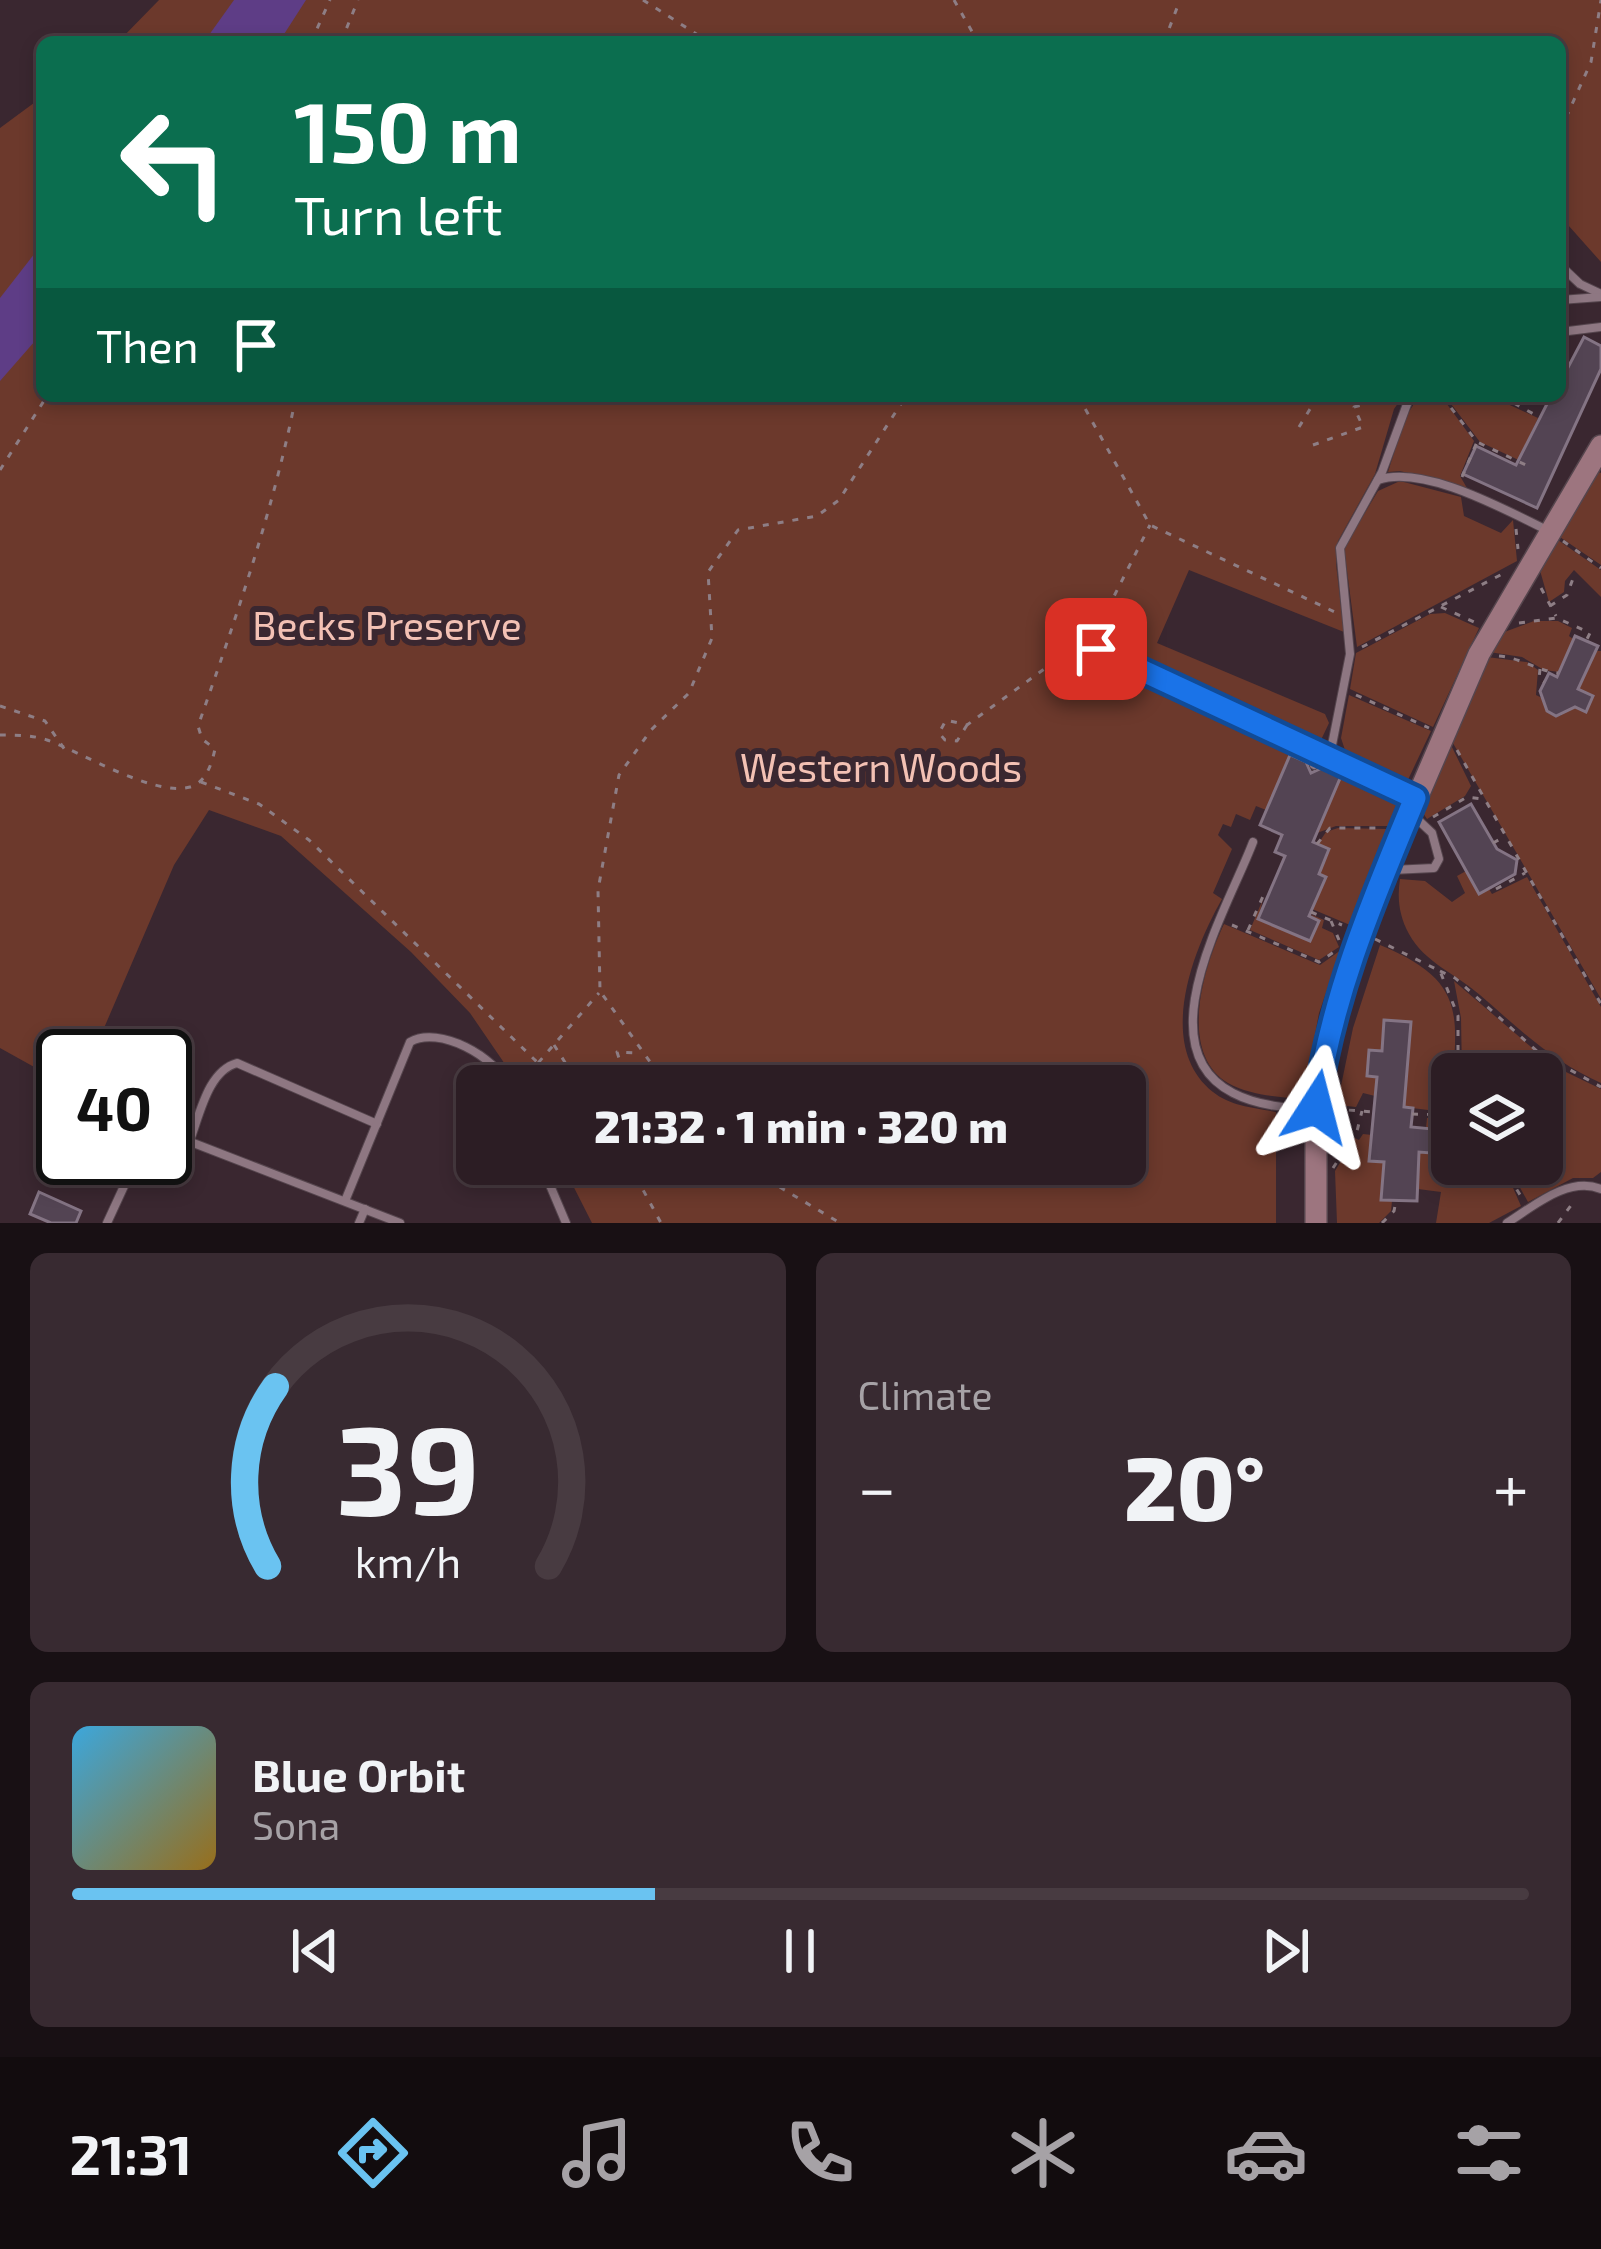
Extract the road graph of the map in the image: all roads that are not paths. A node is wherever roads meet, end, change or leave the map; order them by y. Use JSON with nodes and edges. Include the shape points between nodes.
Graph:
{"nodes":[{"id":1,"x":1566,"y":271,"type":"edge"},
{"id":2,"x":1601,"y":296,"type":"edge"},
{"id":3,"x":1566,"y":299,"type":"edge"},
{"id":4,"x":1601,"y":327,"type":"edge"},
{"id":5,"x":1566,"y":331,"type":"edge"},
{"id":6,"x":1406,"y":402,"type":"edge"},
{"id":7,"x":1601,"y":446,"type":"edge"},
{"id":8,"x":1378,"y":480,"type":"junction"},
{"id":9,"x":1550,"y":532,"type":"junction"},
{"id":10,"x":1096,"y":649,"type":"road end"},
{"id":11,"x":1326,"y":753,"type":"junction"},
{"id":12,"x":1314,"y":765,"type":"dead end"},
{"id":13,"x":1417,"y":805,"type":"junction"},
{"id":14,"x":1252,"y":842,"type":"dead end"},
{"id":15,"x":1384,"y":868,"type":"junction"},
{"id":16,"x":491,"y":1065,"type":"edge"},
{"id":17,"x":1316,"y":1107,"type":"junction"},
{"id":18,"x":377,"y":1124,"type":"junction"},
{"id":19,"x":192,"y":1134,"type":"edge"},
{"id":20,"x":192,"y":1140,"type":"edge"},
{"id":21,"x":125,"y":1185,"type":"edge"},
{"id":22,"x":551,"y":1185,"type":"edge"},
{"id":23,"x":1601,"y":1189,"type":"edge"},
{"id":24,"x":345,"y":1202,"type":"junction"},
{"id":25,"x":364,"y":1209,"type":"junction"},
{"id":26,"x":107,"y":1223,"type":"edge"},
{"id":27,"x":359,"y":1223,"type":"edge"},
{"id":28,"x":400,"y":1223,"type":"edge"},
{"id":29,"x":566,"y":1223,"type":"edge"},
{"id":30,"x":1316,"y":1223,"type":"edge"},
{"id":31,"x":1507,"y":1223,"type":"edge"}],
"edges":[{"from":1,"to":2,"type":"lane"},
{"from":2,"to":3,"type":"lane"},
{"from":4,"to":5,"type":"lane"},
{"from":6,"to":8,"type":"lane"},
{"from":7,"to":9,"type":"street"},
{"from":8,"to":9,"type":"lane","via":[[1406,477],[1468,493]]},
{"from":8,"to":11,"type":"lane","via":[[1340,548],[1350,654]]},
{"from":9,"to":13,"type":"street","via":[[1479,654]]},
{"from":10,"to":11,"type":"lane"},
{"from":11,"to":12,"type":"lane"},
{"from":11,"to":13,"type":"lane"},
{"from":13,"to":15,"type":"street"},
{"from":13,"to":15,"type":"lane","via":[[1440,847],[1434,868]]},
{"from":14,"to":17,"type":"lane","via":[[1198,980],[1193,1037],[1202,1065],[1238,1096]]},
{"from":15,"to":17,"type":"street","via":[[1336,1005]]},
{"from":16,"to":18,"type":"lane","via":[[421,1036],[410,1042]]},
{"from":17,"to":30,"type":"street"},
{"from":18,"to":19,"type":"lane","via":[[237,1063],[215,1077]]},
{"from":18,"to":24,"type":"lane"},
{"from":20,"to":24,"type":"lane"},
{"from":21,"to":26,"type":"lane"},
{"from":22,"to":29,"type":"lane"},
{"from":23,"to":31,"type":"lane","via":[[1579,1184]]},
{"from":24,"to":25,"type":"lane"},
{"from":25,"to":27,"type":"lane"},
{"from":25,"to":28,"type":"lane"}]}
